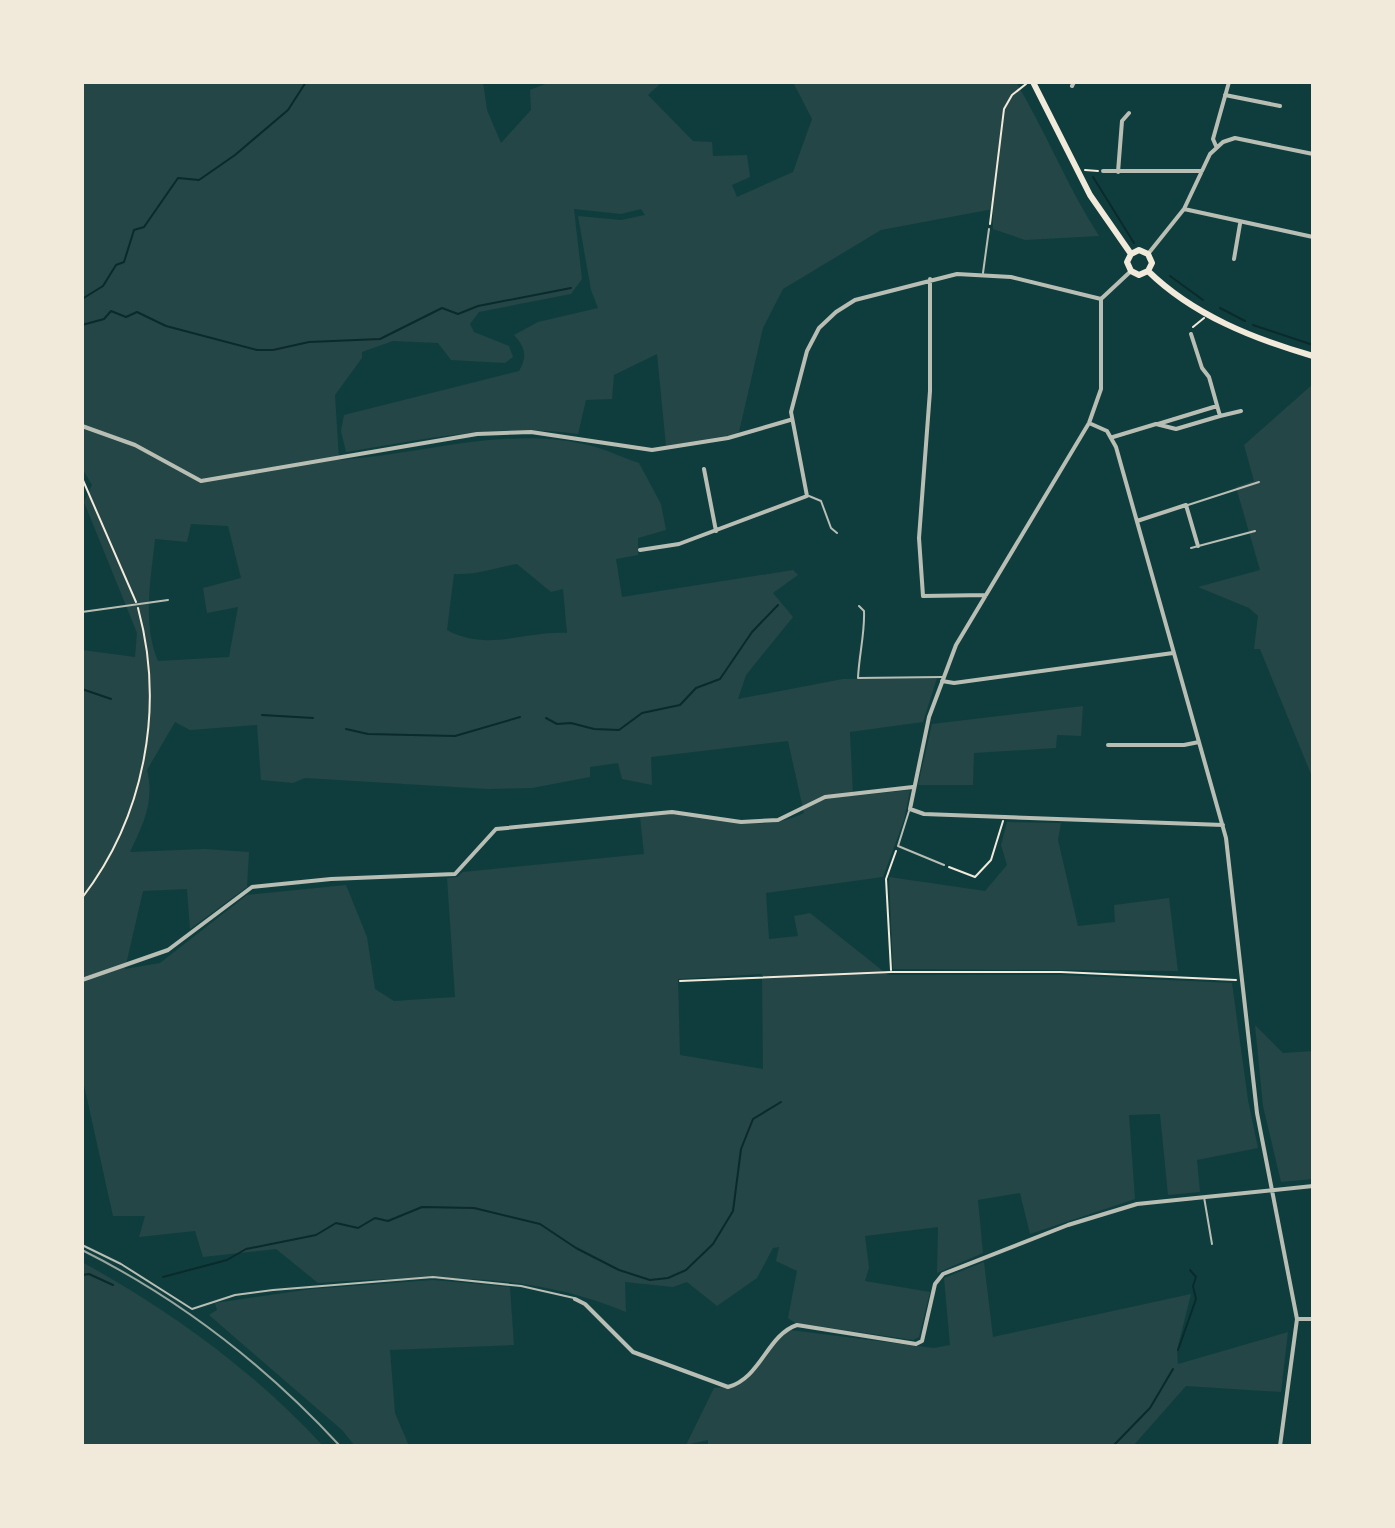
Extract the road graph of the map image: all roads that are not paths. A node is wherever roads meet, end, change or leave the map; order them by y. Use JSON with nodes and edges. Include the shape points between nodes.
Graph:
{"nodes":[{"id":1,"x":1229,"y":82,"type":"edge"},
{"id":2,"x":1034,"y":83,"type":"edge"},
{"id":3,"x":1225,"y":95,"type":"junction"},
{"id":4,"x":1280,"y":106,"type":"dead end"},
{"id":5,"x":1129,"y":113,"type":"dead end"},
{"id":6,"x":1216,"y":146,"type":"junction"},
{"id":7,"x":1313,"y":154,"type":"edge"},
{"id":8,"x":1103,"y":171,"type":"road end"},
{"id":9,"x":1202,"y":171,"type":"junction"},
{"id":10,"x":1118,"y":172,"type":"junction"},
{"id":11,"x":1184,"y":209,"type":"junction"},
{"id":12,"x":1240,"y":224,"type":"junction"},
{"id":13,"x":989,"y":229,"type":"road end"},
{"id":14,"x":1313,"y":237,"type":"edge"},
{"id":15,"x":1131,"y":254,"type":"junction"},
{"id":16,"x":1148,"y":254,"type":"junction"},
{"id":17,"x":1234,"y":259,"type":"dead end"},
{"id":18,"x":1131,"y":271,"type":"junction"},
{"id":19,"x":1148,"y":271,"type":"junction"},
{"id":20,"x":983,"y":273,"type":"junction"},
{"id":21,"x":930,"y":279,"type":"junction"},
{"id":22,"x":1101,"y":299,"type":"junction"},
{"id":23,"x":1191,"y":334,"type":"road end"},
{"id":24,"x":1313,"y":356,"type":"edge"},
{"id":25,"x":1217,"y":406,"type":"junction"},
{"id":26,"x":1241,"y":411,"type":"dead end"},
{"id":27,"x":1220,"y":416,"type":"junction"},
{"id":28,"x":790,"y":420,"type":"junction"},
{"id":29,"x":1089,"y":423,"type":"junction"},
{"id":30,"x":1156,"y":424,"type":"junction"},
{"id":31,"x":82,"y":426,"type":"edge"},
{"id":32,"x":1113,"y":437,"type":"junction"},
{"id":33,"x":704,"y":469,"type":"dead end"},
{"id":34,"x":1259,"y":482,"type":"dead end"},
{"id":35,"x":807,"y":496,"type":"junction"},
{"id":36,"x":1186,"y":505,"type":"junction"},
{"id":37,"x":1136,"y":521,"type":"junction"},
{"id":38,"x":716,"y":531,"type":"junction"},
{"id":39,"x":1255,"y":531,"type":"dead end"},
{"id":40,"x":837,"y":533,"type":"dead end"},
{"id":41,"x":1198,"y":546,"type":"junction"},
{"id":42,"x":1191,"y":548,"type":"dead end"},
{"id":43,"x":640,"y":550,"type":"dead end"},
{"id":44,"x":986,"y":595,"type":"junction"},
{"id":45,"x":168,"y":600,"type":"dead end"},
{"id":46,"x":859,"y":606,"type":"dead end"},
{"id":47,"x":82,"y":612,"type":"edge"},
{"id":48,"x":1173,"y":653,"type":"junction"},
{"id":49,"x":942,"y":679,"type":"junction"},
{"id":50,"x":1199,"y":742,"type":"junction"},
{"id":51,"x":1108,"y":745,"type":"dead end"},
{"id":52,"x":913,"y":787,"type":"junction"},
{"id":53,"x":910,"y":809,"type":"junction"},
{"id":54,"x":1223,"y":825,"type":"junction"},
{"id":55,"x":944,"y":865,"type":"road end"},
{"id":56,"x":82,"y":980,"type":"edge"},
{"id":57,"x":1313,"y":1186,"type":"edge"},
{"id":58,"x":1275,"y":1190,"type":"junction"},
{"id":59,"x":1204,"y":1195,"type":"junction"},
{"id":60,"x":1212,"y":1244,"type":"dead end"},
{"id":61,"x":82,"y":1245,"type":"edge"},
{"id":62,"x":575,"y":1299,"type":"joint"},
{"id":63,"x":1297,"y":1319,"type":"junction"},
{"id":64,"x":1313,"y":1319,"type":"edge"},
{"id":65,"x":1280,"y":1446,"type":"edge"}],
"edges":[{"from":1,"to":3,"type":"street"},
{"from":2,"to":15,"type":"main road","via":[[1100,213]]},
{"from":3,"to":4,"type":"street"},
{"from":3,"to":6,"type":"street","via":[[1213,139]]},
{"from":5,"to":10,"type":"street","via":[[1122,121]]},
{"from":6,"to":7,"type":"street","via":[[1235,138]]},
{"from":6,"to":9,"type":"street"},
{"from":8,"to":10,"type":"street"},
{"from":9,"to":10,"type":"street"},
{"from":9,"to":11,"type":"street"},
{"from":11,"to":12,"type":"street"},
{"from":11,"to":16,"type":"street"},
{"from":12,"to":14,"type":"street"},
{"from":12,"to":17,"type":"street"},
{"from":13,"to":20,"type":"lane"},
{"from":15,"to":16,"type":"main road"},
{"from":15,"to":18,"type":"main road"},
{"from":16,"to":19,"type":"main road"},
{"from":18,"to":19,"type":"main road"},
{"from":18,"to":22,"type":"street"},
{"from":19,"to":24,"type":"main road","via":[[1207,314]]},
{"from":20,"to":21,"type":"street"},
{"from":20,"to":22,"type":"street"},
{"from":21,"to":28,"type":"street","via":[[855,300],[819,328],[807,351]]},
{"from":21,"to":44,"type":"street","via":[[930,391],[919,538],[923,596]]},
{"from":22,"to":29,"type":"street","via":[[1101,389]]},
{"from":23,"to":25,"type":"street"},
{"from":25,"to":27,"type":"street"},
{"from":25,"to":30,"type":"street"},
{"from":26,"to":27,"type":"street"},
{"from":27,"to":30,"type":"street","via":[[1176,429]]},
{"from":28,"to":31,"type":"street","via":[[665,449],[641,450],[531,432],[477,434],[201,481],[135,445]]},
{"from":28,"to":35,"type":"street"},
{"from":29,"to":32,"type":"street"},
{"from":29,"to":44,"type":"street"},
{"from":30,"to":32,"type":"street"},
{"from":32,"to":37,"type":"street"},
{"from":33,"to":38,"type":"street"},
{"from":34,"to":36,"type":"lane"},
{"from":35,"to":38,"type":"street"},
{"from":35,"to":40,"type":"lane","via":[[821,501]]},
{"from":36,"to":37,"type":"street"},
{"from":36,"to":41,"type":"street"},
{"from":37,"to":48,"type":"street"},
{"from":38,"to":43,"type":"street"},
{"from":39,"to":41,"type":"lane"},
{"from":41,"to":42,"type":"lane"},
{"from":44,"to":49,"type":"street"},
{"from":45,"to":47,"type":"lane"},
{"from":46,"to":49,"type":"lane","via":[[865,628],[858,678]]},
{"from":48,"to":49,"type":"street","via":[[954,683]]},
{"from":48,"to":50,"type":"street"},
{"from":49,"to":52,"type":"street"},
{"from":50,"to":51,"type":"street"},
{"from":50,"to":54,"type":"street"},
{"from":52,"to":53,"type":"street"},
{"from":52,"to":56,"type":"street","via":[[825,797],[778,820],[741,822],[672,812],[496,829],[455,874],[252,887],[168,950]]},
{"from":53,"to":54,"type":"street","via":[[924,814]]},
{"from":53,"to":55,"type":"lane","via":[[898,846]]},
{"from":54,"to":58,"type":"street","via":[[1257,1113]]},
{"from":57,"to":58,"type":"street"},
{"from":58,"to":59,"type":"street"},
{"from":58,"to":63,"type":"street"},
{"from":59,"to":60,"type":"lane"},
{"from":59,"to":62,"type":"street","via":[[1137,1204],[943,1274],[935,1284],[922,1341],[916,1344],[797,1325],[788,1328],[759,1365],[728,1387],[633,1352]]},
{"from":61,"to":62,"type":"lane","via":[[192,1309],[235,1295],[433,1277],[521,1286]]},
{"from":63,"to":64,"type":"street"},
{"from":63,"to":65,"type":"street"}]}
